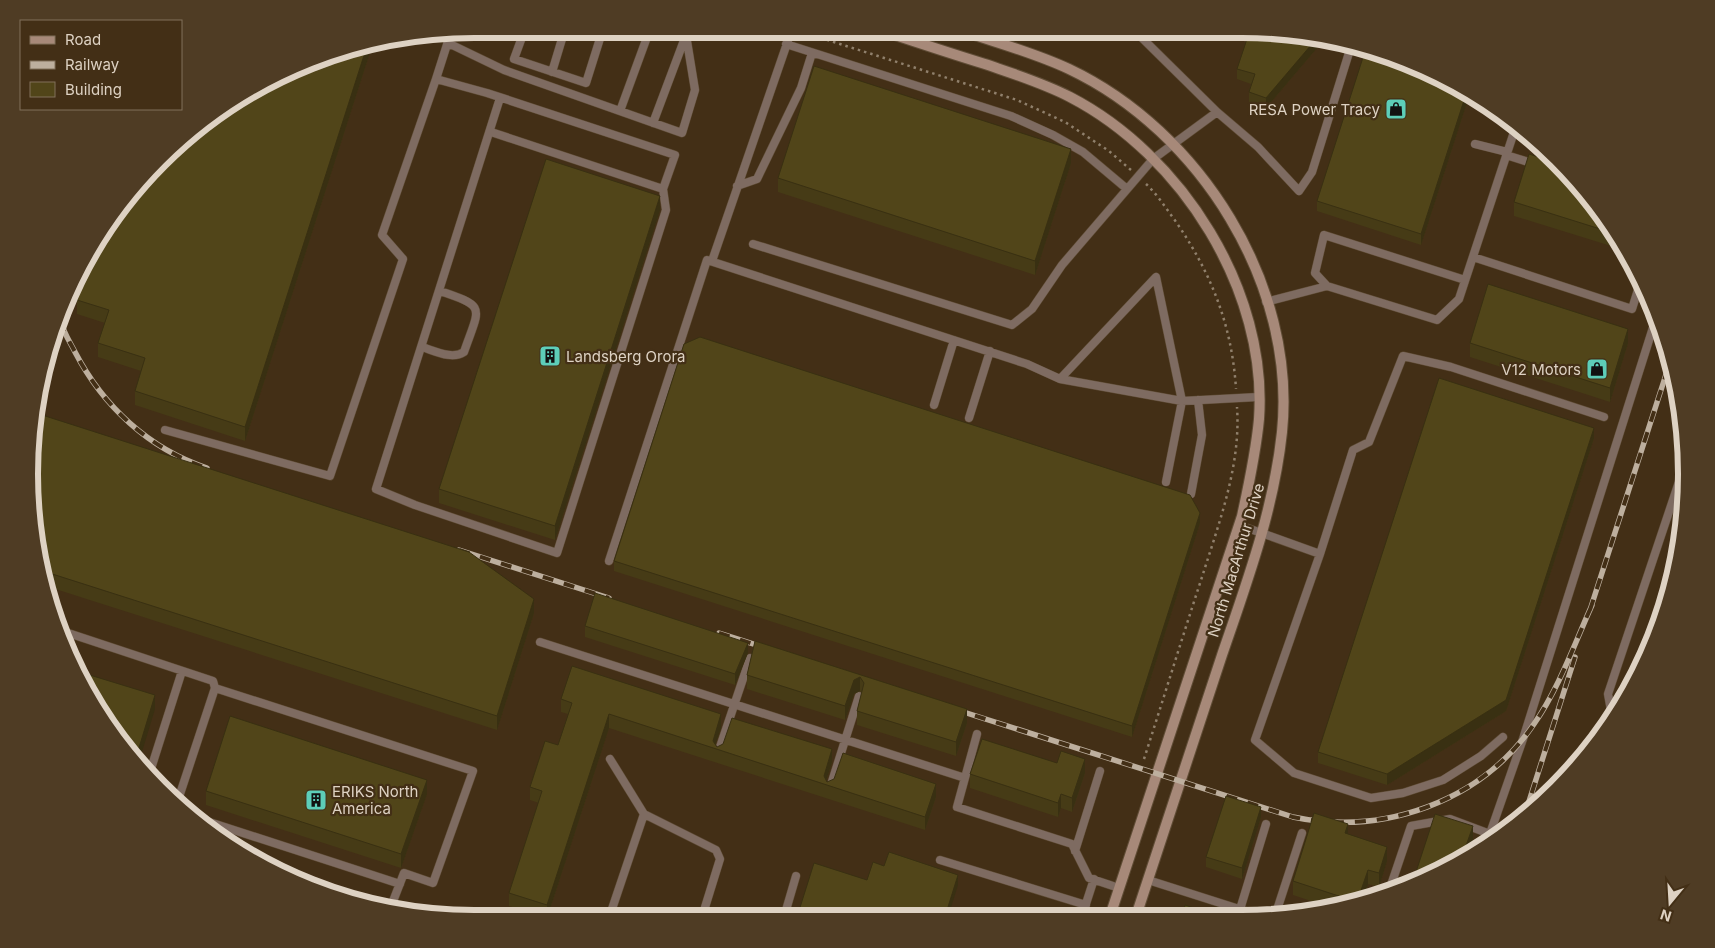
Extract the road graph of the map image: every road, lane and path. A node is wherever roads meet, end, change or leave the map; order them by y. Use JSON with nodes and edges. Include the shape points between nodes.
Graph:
{"nodes":[{"id":1,"x":450,"y":38,"type":"edge"},
{"id":2,"x":522,"y":38,"type":"edge"},
{"id":3,"x":562,"y":38,"type":"edge"},
{"id":4,"x":600,"y":38,"type":"edge"},
{"id":5,"x":647,"y":38,"type":"edge"},
{"id":6,"x":681,"y":38,"type":"edge"},
{"id":7,"x":684,"y":38,"type":"edge"},
{"id":8,"x":788,"y":38,"type":"edge"},
{"id":9,"x":904,"y":38,"type":"edge"},
{"id":10,"x":983,"y":38,"type":"edge"},
{"id":11,"x":1142,"y":38,"type":"edge"},
{"id":12,"x":448,"y":44,"type":"junction"},
{"id":13,"x":786,"y":44,"type":"junction"},
{"id":14,"x":1350,"y":51,"type":"edge"},
{"id":15,"x":812,"y":53,"type":"junction"},
{"id":16,"x":552,"y":72,"type":"junction"},
{"id":17,"x":436,"y":79,"type":"junction"},
{"id":18,"x":500,"y":98,"type":"junction"},
{"id":19,"x":620,"y":111,"type":"junction"},
{"id":20,"x":1217,"y":112,"type":"junction"},
{"id":21,"x":652,"y":123,"type":"junction"},
{"id":22,"x":491,"y":132,"type":"junction"},
{"id":23,"x":1514,"y":133,"type":"edge"},
{"id":24,"x":1476,"y":144,"type":"dead end"},
{"id":25,"x":1174,"y":146,"type":"junction"},
{"id":26,"x":1507,"y":154,"type":"junction"},
{"id":27,"x":1153,"y":159,"type":"junction"},
{"id":28,"x":1542,"y":166,"type":"edge"},
{"id":29,"x":737,"y":186,"type":"junction"},
{"id":30,"x":663,"y":189,"type":"junction"},
{"id":31,"x":1127,"y":189,"type":"junction"},
{"id":32,"x":752,"y":244,"type":"dead end"},
{"id":33,"x":1473,"y":257,"type":"junction"},
{"id":34,"x":712,"y":261,"type":"junction"},
{"id":35,"x":1465,"y":280,"type":"junction"},
{"id":36,"x":1327,"y":286,"type":"junction"},
{"id":37,"x":440,"y":291,"type":"junction"},
{"id":38,"x":1637,"y":292,"type":"edge"},
{"id":39,"x":1266,"y":302,"type":"junction"},
{"id":40,"x":1652,"y":330,"type":"edge"},
{"id":41,"x":954,"y":340,"type":"junction"},
{"id":42,"x":422,"y":347,"type":"junction"},
{"id":43,"x":990,"y":351,"type":"junction"},
{"id":44,"x":1060,"y":379,"type":"junction"},
{"id":45,"x":1258,"y":397,"type":"junction"},
{"id":46,"x":1198,"y":400,"type":"junction"},
{"id":47,"x":1182,"y":401,"type":"junction"},
{"id":48,"x":934,"y":405,"type":"dead end"},
{"id":49,"x":969,"y":418,"type":"dead end"},
{"id":50,"x":1604,"y":418,"type":"dead end"},
{"id":51,"x":165,"y":430,"type":"dead end"},
{"id":52,"x":1166,"y":482,"type":"dead end"},
{"id":53,"x":1678,"y":486,"type":"edge"},
{"id":54,"x":1191,"y":494,"type":"edge"},
{"id":55,"x":1239,"y":525,"type":"junction"},
{"id":56,"x":1261,"y":533,"type":"junction"},
{"id":57,"x":1320,"y":554,"type":"junction"},
{"id":58,"x":609,"y":561,"type":"dead end"},
{"id":59,"x":68,"y":633,"type":"edge"},
{"id":60,"x":540,"y":642,"type":"dead end"},
{"id":61,"x":750,"y":658,"type":"edge"},
{"id":62,"x":182,"y":671,"type":"junction"},
{"id":63,"x":215,"y":688,"type":"junction"},
{"id":64,"x":859,"y":696,"type":"edge"},
{"id":65,"x":735,"y":705,"type":"junction"},
{"id":66,"x":1610,"y":707,"type":"edge"},
{"id":67,"x":977,"y":734,"type":"dead end"},
{"id":68,"x":1503,"y":738,"type":"dead end"},
{"id":69,"x":844,"y":740,"type":"junction"},
{"id":70,"x":718,"y":755,"type":"edge"},
{"id":71,"x":610,"y":759,"type":"dead end"},
{"id":72,"x":151,"y":768,"type":"edge"},
{"id":73,"x":1100,"y":771,"type":"dead end"},
{"id":74,"x":965,"y":778,"type":"junction"},
{"id":75,"x":829,"y":790,"type":"edge"},
{"id":76,"x":179,"y":796,"type":"edge"},
{"id":77,"x":644,"y":814,"type":"junction"},
{"id":78,"x":212,"y":823,"type":"edge"},
{"id":79,"x":1266,"y":824,"type":"dead end"},
{"id":80,"x":1302,"y":832,"type":"dead end"},
{"id":81,"x":1491,"y":832,"type":"edge"},
{"id":82,"x":1489,"y":833,"type":"edge"},
{"id":83,"x":1075,"y":851,"type":"junction"},
{"id":84,"x":940,"y":860,"type":"dead end"},
{"id":85,"x":796,"y":876,"type":"dead end"},
{"id":86,"x":1094,"y":880,"type":"junction"},
{"id":87,"x":1392,"y":883,"type":"edge"},
{"id":88,"x":400,"y":884,"type":"junction"},
{"id":89,"x":1146,"y":885,"type":"junction"},
{"id":90,"x":1119,"y":888,"type":"junction"},
{"id":91,"x":393,"y":903,"type":"edge"},
{"id":92,"x":1086,"y":905,"type":"junction"},
{"id":93,"x":1277,"y":909,"type":"edge"},
{"id":94,"x":612,"y":910,"type":"edge"},
{"id":95,"x":704,"y":910,"type":"edge"},
{"id":96,"x":786,"y":910,"type":"edge"},
{"id":97,"x":1084,"y":910,"type":"edge"},
{"id":98,"x":1112,"y":910,"type":"edge"},
{"id":99,"x":1138,"y":910,"type":"edge"},
{"id":100,"x":1232,"y":910,"type":"edge"},
{"id":101,"x":1240,"y":910,"type":"edge"}],
"edges":[{"from":1,"to":12,"type":"lane"},
{"from":2,"to":16,"type":"lane","via":[[514,59]]},
{"from":3,"to":16,"type":"lane"},
{"from":4,"to":16,"type":"lane","via":[[586,83]]},
{"from":5,"to":19,"type":"lane"},
{"from":6,"to":21,"type":"lane"},
{"from":7,"to":21,"type":"lane","via":[[696,90],[682,133]]},
{"from":8,"to":13,"type":"lane"},
{"from":9,"to":27,"type":"main road","name":"North MacArthur Drive","via":[[1035,81],[1070,97],[1107,119]]},
{"from":10,"to":25,"type":"main road","name":"North MacArthur Drive","via":[[1070,69],[1148,120]]},
{"from":11,"to":20,"type":"lane"},
{"from":12,"to":17,"type":"lane"},
{"from":12,"to":19,"type":"lane","via":[[504,70]]},
{"from":13,"to":15,"type":"lane"},
{"from":13,"to":29,"type":"lane"},
{"from":14,"to":20,"type":"lane","via":[[1312,172],[1299,191],[1258,147]]},
{"from":15,"to":29,"type":"lane","via":[[801,88],[757,179]]},
{"from":15,"to":31,"type":"lane","via":[[1011,116],[1083,152]]},
{"from":17,"to":18,"type":"lane"},
{"from":17,"to":51,"type":"lane","via":[[382,235],[403,259],[330,476]]},
{"from":18,"to":22,"type":"lane"},
{"from":18,"to":30,"type":"lane","via":[[674,156]]},
{"from":19,"to":21,"type":"lane"},
{"from":20,"to":25,"type":"lane"},
{"from":22,"to":30,"type":"lane"},
{"from":22,"to":37,"type":"lane"},
{"from":23,"to":26,"type":"lane"},
{"from":24,"to":26,"type":"lane"},
{"from":25,"to":27,"type":"lane"},
{"from":25,"to":39,"type":"main road","name":"North MacArthur Drive","via":[[1206,181],[1232,221],[1254,266]]},
{"from":26,"to":28,"type":"lane"},
{"from":26,"to":33,"type":"lane"},
{"from":27,"to":31,"type":"lane"},
{"from":27,"to":45,"type":"main road","name":"North MacArthur Drive","via":[[1181,188],[1223,255],[1250,332]]},
{"from":29,"to":34,"type":"lane"},
{"from":30,"to":42,"type":"lane","via":[[666,210],[557,553],[376,489]]},
{"from":31,"to":32,"type":"lane","via":[[1062,265],[1032,309],[1012,325]]},
{"from":33,"to":35,"type":"lane"},
{"from":33,"to":38,"type":"lane","via":[[1632,309]]},
{"from":34,"to":41,"type":"lane"},
{"from":34,"to":58,"type":"lane","via":[[707,260]]},
{"from":35,"to":36,"type":"lane","via":[[1459,299],[1437,320]]},
{"from":35,"to":36,"type":"lane","via":[[1324,234],[1315,273]]},
{"from":36,"to":39,"type":"lane"},
{"from":37,"to":42,"type":"lane"},
{"from":37,"to":42,"type":"lane","via":[[471,302],[476,307],[473,327],[460,355],[454,357]]},
{"from":39,"to":56,"type":"main road","name":"North MacArthur Drive","via":[[1279,352],[1283,406],[1274,486]]},
{"from":40,"to":81,"type":"lane"},
{"from":41,"to":43,"type":"lane"},
{"from":41,"to":48,"type":"lane"},
{"from":43,"to":44,"type":"lane"},
{"from":43,"to":49,"type":"lane"},
{"from":44,"to":47,"type":"lane"},
{"from":44,"to":47,"type":"lane","via":[[1156,277]]},
{"from":45,"to":46,"type":"lane"},
{"from":45,"to":55,"type":"main road","name":"North MacArthur Drive","via":[[1253,469]]},
{"from":46,"to":47,"type":"lane"},
{"from":46,"to":54,"type":"lane","via":[[1202,435]]},
{"from":47,"to":52,"type":"lane"},
{"from":50,"to":57,"type":"lane","via":[[1451,367],[1403,356],[1369,442],[1353,450]]},
{"from":53,"to":66,"type":"lane","via":[[1608,694]]},
{"from":55,"to":56,"type":"lane"},
{"from":55,"to":90,"type":"main road","name":"North MacArthur Drive"},
{"from":56,"to":57,"type":"lane"},
{"from":56,"to":89,"type":"main road","name":"North MacArthur Drive"},
{"from":57,"to":68,"type":"lane","via":[[1256,740],[1294,773],[1370,798],[1403,793],[1443,780]]},
{"from":59,"to":62,"type":"lane"},
{"from":60,"to":65,"type":"lane"},
{"from":61,"to":65,"type":"lane"},
{"from":62,"to":63,"type":"lane","via":[[214,681]]},
{"from":62,"to":72,"type":"lane"},
{"from":63,"to":76,"type":"lane"},
{"from":63,"to":88,"type":"lane","via":[[473,771],[433,883],[404,873]]},
{"from":64,"to":69,"type":"lane"},
{"from":65,"to":69,"type":"lane"},
{"from":65,"to":70,"type":"lane"},
{"from":67,"to":74,"type":"lane"},
{"from":69,"to":74,"type":"lane"},
{"from":69,"to":75,"type":"lane"},
{"from":71,"to":77,"type":"lane"},
{"from":73,"to":83,"type":"lane"},
{"from":74,"to":83,"type":"lane","via":[[957,808],[1072,844]]},
{"from":77,"to":94,"type":"lane"},
{"from":77,"to":95,"type":"lane","via":[[716,850],[720,859]]},
{"from":78,"to":88,"type":"lane"},
{"from":79,"to":101,"type":"lane"},
{"from":80,"to":93,"type":"lane"},
{"from":82,"to":87,"type":"lane","via":[[1450,818],[1411,826]]},
{"from":83,"to":86,"type":"lane","via":[[1089,878]]},
{"from":84,"to":92,"type":"lane"},
{"from":85,"to":96,"type":"lane"},
{"from":86,"to":90,"type":"lane"},
{"from":86,"to":92,"type":"lane"},
{"from":88,"to":91,"type":"lane"},
{"from":89,"to":99,"type":"main road"},
{"from":89,"to":100,"type":"lane"},
{"from":90,"to":98,"type":"main road"},
{"from":92,"to":97,"type":"lane"}]}
